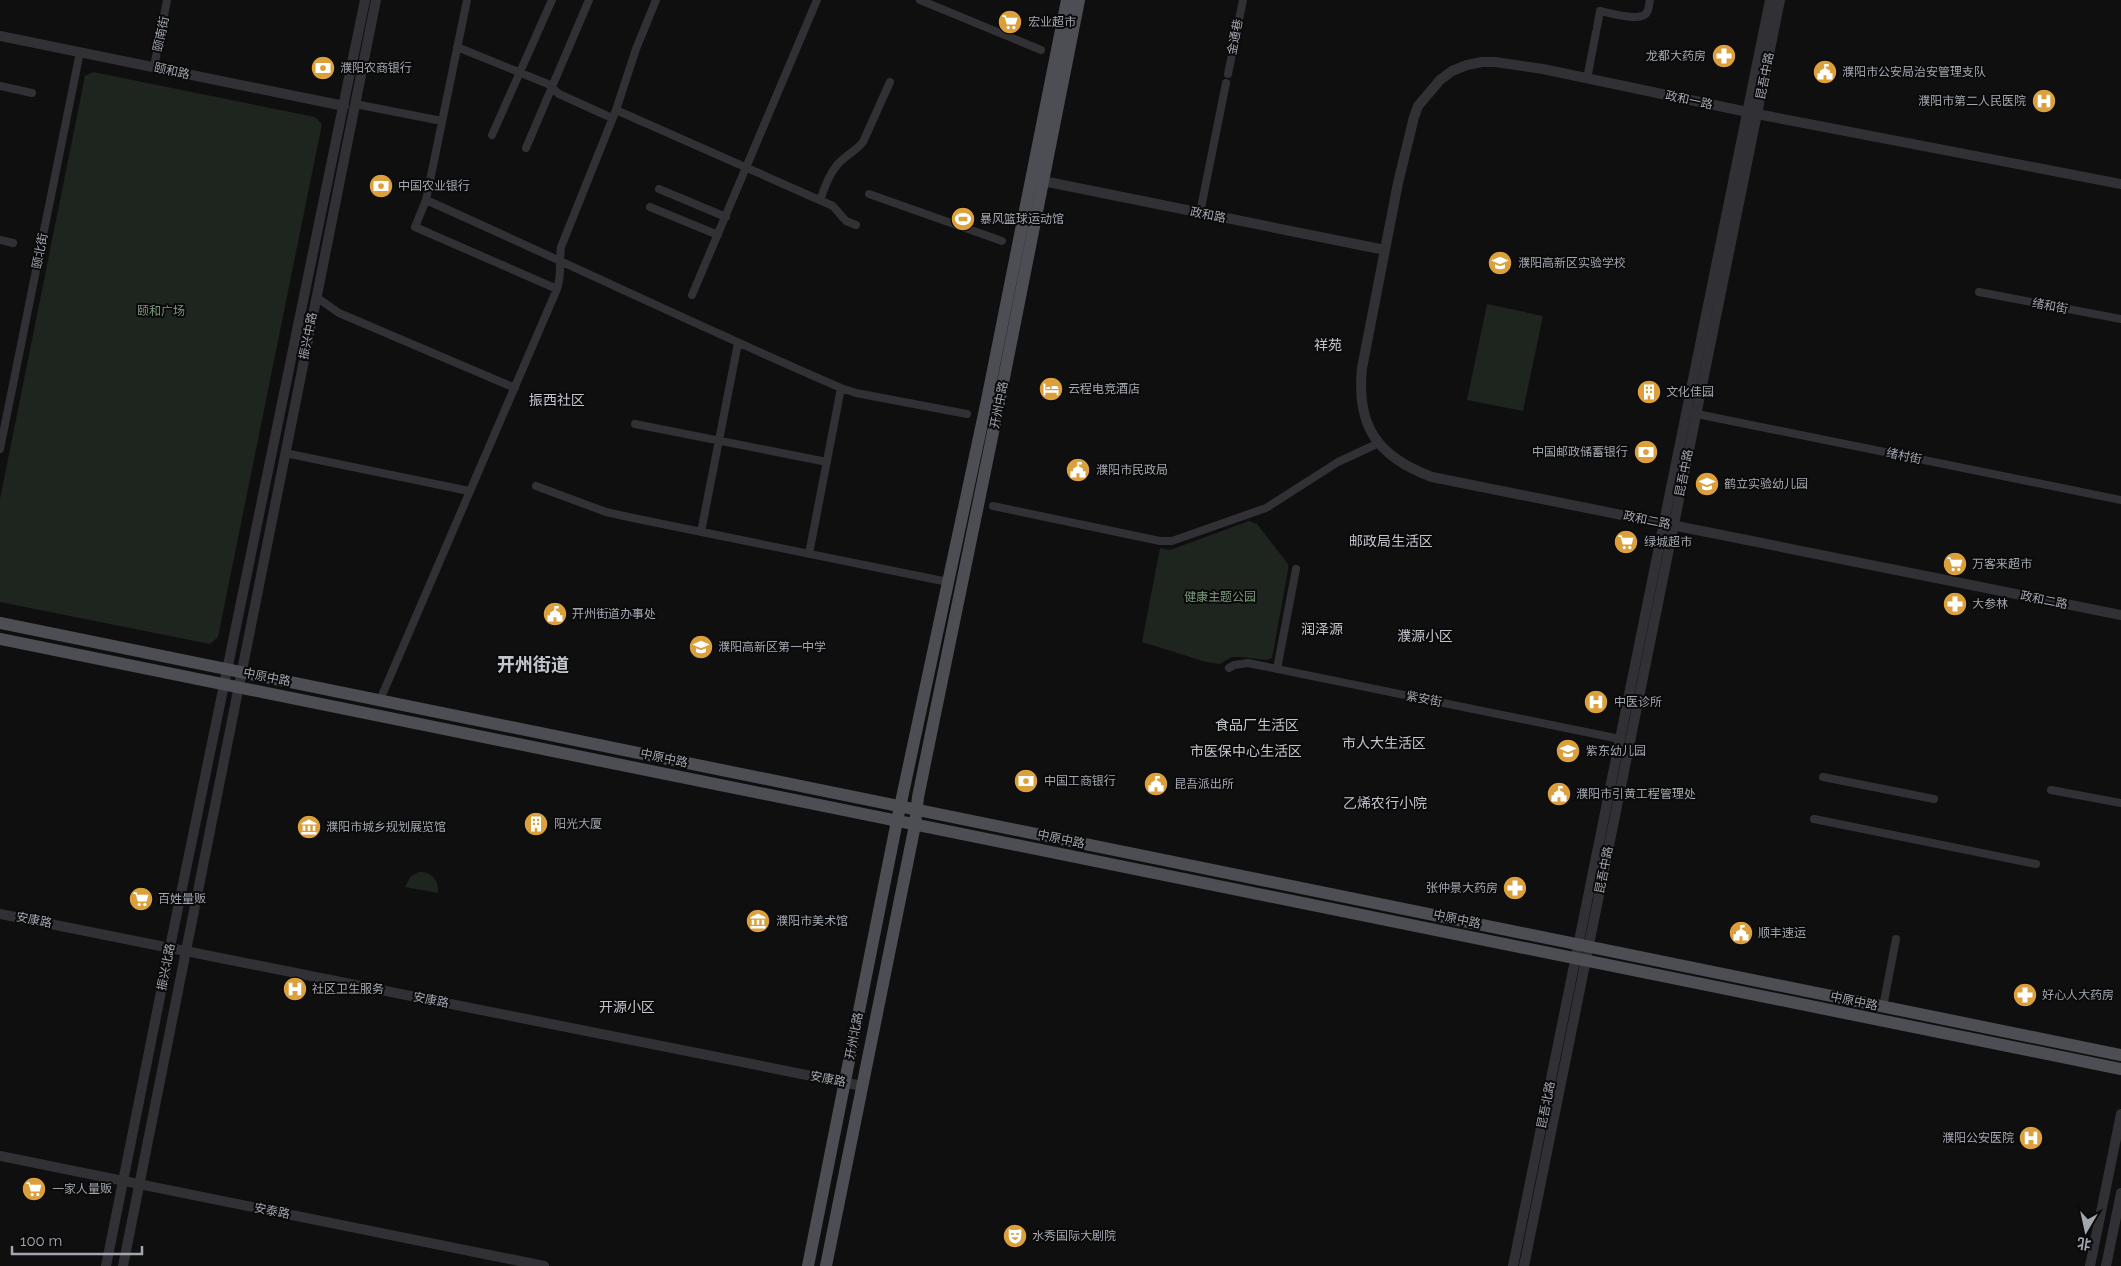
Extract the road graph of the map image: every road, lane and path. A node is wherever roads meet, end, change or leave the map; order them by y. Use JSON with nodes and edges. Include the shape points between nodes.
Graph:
{"nodes":[{"id":1,"x":168,"y":0,"type":"edge"},
{"id":2,"x":365,"y":0,"type":"edge"},
{"id":3,"x":376,"y":0,"type":"edge"},
{"id":4,"x":466,"y":0,"type":"edge"},
{"id":5,"x":552,"y":0,"type":"edge"},
{"id":6,"x":589,"y":0,"type":"edge"},
{"id":7,"x":656,"y":0,"type":"edge"},
{"id":8,"x":817,"y":0,"type":"edge"},
{"id":9,"x":920,"y":0,"type":"edge"},
{"id":10,"x":1067,"y":0,"type":"edge"},
{"id":11,"x":1079,"y":0,"type":"edge"},
{"id":12,"x":1243,"y":0,"type":"edge"},
{"id":13,"x":1650,"y":0,"type":"edge"},
{"id":14,"x":1770,"y":0,"type":"edge"},
{"id":15,"x":1780,"y":0,"type":"edge"},
{"id":16,"x":932,"y":2,"type":"edge"},
{"id":17,"x":0,"y":36,"type":"edge"},
{"id":18,"x":457,"y":46,"type":"junction"},
{"id":19,"x":1041,"y":50,"type":"dead end"},
{"id":20,"x":80,"y":52,"type":"junction"},
{"id":21,"x":154,"y":67,"type":"junction"},
{"id":22,"x":520,"y":72,"type":"junction"},
{"id":23,"x":1228,"y":74,"type":"dead end"},
{"id":24,"x":1587,"y":79,"type":"junction"},
{"id":25,"x":890,"y":82,"type":"dead end"},
{"id":26,"x":1226,"y":83,"type":"dead end"},
{"id":27,"x":0,"y":86,"type":"edge"},
{"id":28,"x":552,"y":87,"type":"junction"},
{"id":29,"x":32,"y":93,"type":"dead end"},
{"id":30,"x":355,"y":104,"type":"junction"},
{"id":31,"x":344,"y":106,"type":"junction"},
{"id":32,"x":1752,"y":113,"type":"junction"},
{"id":33,"x":614,"y":114,"type":"junction"},
{"id":34,"x":442,"y":121,"type":"junction"},
{"id":35,"x":492,"y":135,"type":"dead end"},
{"id":36,"x":526,"y":148,"type":"dead end"},
{"id":37,"x":747,"y":168,"type":"junction"},
{"id":38,"x":1037,"y":180,"type":"junction"},
{"id":39,"x":2121,"y":184,"type":"edge"},
{"id":40,"x":659,"y":189,"type":"dead end"},
{"id":41,"x":869,"y":194,"type":"dead end"},
{"id":42,"x":426,"y":200,"type":"junction"},
{"id":43,"x":820,"y":200,"type":"junction"},
{"id":44,"x":650,"y":207,"type":"dead end"},
{"id":45,"x":1200,"y":213,"type":"junction"},
{"id":46,"x":726,"y":217,"type":"junction"},
{"id":47,"x":856,"y":225,"type":"dead end"},
{"id":48,"x":718,"y":236,"type":"junction"},
{"id":49,"x":0,"y":240,"type":"edge"},
{"id":50,"x":1002,"y":241,"type":"dead end"},
{"id":51,"x":13,"y":243,"type":"dead end"},
{"id":52,"x":1385,"y":250,"type":"junction"},
{"id":53,"x":559,"y":259,"type":"junction"},
{"id":54,"x":557,"y":289,"type":"junction"},
{"id":55,"x":1979,"y":292,"type":"dead end"},
{"id":56,"x":692,"y":295,"type":"dead end"},
{"id":57,"x":316,"y":297,"type":"junction"},
{"id":58,"x":2121,"y":320,"type":"edge"},
{"id":59,"x":738,"y":343,"type":"junction"},
{"id":60,"x":515,"y":388,"type":"junction"},
{"id":61,"x":842,"y":388,"type":"junction"},
{"id":62,"x":1691,"y":413,"type":"junction"},
{"id":63,"x":967,"y":414,"type":"dead end"},
{"id":64,"x":636,"y":424,"type":"dead end"},
{"id":65,"x":719,"y":441,"type":"junction"},
{"id":66,"x":1379,"y":443,"type":"junction"},
{"id":67,"x":0,"y":449,"type":"edge"},
{"id":68,"x":285,"y":453,"type":"junction"},
{"id":69,"x":828,"y":462,"type":"junction"},
{"id":70,"x":536,"y":486,"type":"dead end"},
{"id":71,"x":469,"y":491,"type":"junction"},
{"id":72,"x":2121,"y":500,"type":"edge"},
{"id":73,"x":993,"y":506,"type":"dead end"},
{"id":74,"x":1669,"y":524,"type":"junction"},
{"id":75,"x":701,"y":532,"type":"junction"},
{"id":76,"x":809,"y":554,"type":"junction"},
{"id":77,"x":1296,"y":570,"type":"dead end"},
{"id":78,"x":948,"y":582,"type":"junction"},
{"id":79,"x":2121,"y":615,"type":"edge"},
{"id":80,"x":0,"y":623,"type":"edge"},
{"id":81,"x":0,"y":638,"type":"edge"},
{"id":82,"x":1230,"y":668,"type":"dead end"},
{"id":83,"x":227,"y":669,"type":"junction"},
{"id":84,"x":1277,"y":669,"type":"junction"},
{"id":85,"x":242,"y":672,"type":"junction"},
{"id":86,"x":224,"y":684,"type":"junction"},
{"id":87,"x":239,"y":687,"type":"junction"},
{"id":88,"x":380,"y":700,"type":"junction"},
{"id":89,"x":1620,"y":739,"type":"junction"},
{"id":90,"x":1823,"y":778,"type":"dead end"},
{"id":91,"x":2051,"y":790,"type":"dead end"},
{"id":92,"x":1934,"y":799,"type":"dead end"},
{"id":93,"x":2121,"y":803,"type":"edge"},
{"id":94,"x":900,"y":806,"type":"junction"},
{"id":95,"x":917,"y":810,"type":"junction"},
{"id":96,"x":1814,"y":819,"type":"dead end"},
{"id":97,"x":897,"y":821,"type":"junction"},
{"id":98,"x":915,"y":825,"type":"junction"},
{"id":99,"x":2036,"y":864,"type":"dead end"},
{"id":100,"x":0,"y":914,"type":"edge"},
{"id":101,"x":1896,"y":938,"type":"dead end"},
{"id":102,"x":1584,"y":945,"type":"junction"},
{"id":103,"x":170,"y":947,"type":"junction"},
{"id":104,"x":186,"y":951,"type":"junction"},
{"id":105,"x":1581,"y":959,"type":"junction"},
{"id":106,"x":1883,"y":1006,"type":"junction"},
{"id":107,"x":2121,"y":1055,"type":"edge"},
{"id":108,"x":2121,"y":1069,"type":"edge"},
{"id":109,"x":845,"y":1082,"type":"junction"},
{"id":110,"x":862,"y":1086,"type":"junction"},
{"id":111,"x":2121,"y":1114,"type":"edge"},
{"id":112,"x":0,"y":1156,"type":"edge"},
{"id":113,"x":123,"y":1181,"type":"junction"},
{"id":114,"x":140,"y":1184,"type":"junction"},
{"id":115,"x":2121,"y":1193,"type":"edge"},
{"id":116,"x":106,"y":1266,"type":"edge"},
{"id":117,"x":123,"y":1266,"type":"edge"},
{"id":118,"x":544,"y":1266,"type":"edge"},
{"id":119,"x":808,"y":1266,"type":"edge"},
{"id":120,"x":826,"y":1266,"type":"edge"},
{"id":121,"x":1513,"y":1266,"type":"edge"},
{"id":122,"x":1524,"y":1266,"type":"edge"},
{"id":123,"x":2090,"y":1266,"type":"edge"},
{"id":124,"x":2106,"y":1266,"type":"edge"}],
"edges":[{"from":1,"to":21,"type":"street","name":"颐南街"},
{"from":2,"to":31,"type":"street","name":"振兴中路"},
{"from":3,"to":30,"type":"street","name":"振兴中路"},
{"from":4,"to":18,"type":"street"},
{"from":5,"to":22,"type":"street"},
{"from":6,"to":28,"type":"street"},
{"from":7,"to":33,"type":"street"},
{"from":8,"to":37,"type":"street"},
{"from":9,"to":16,"type":"street"},
{"from":10,"to":38,"type":"main road","name":"开州中路"},
{"from":11,"to":38,"type":"main road","name":"开州中路"},
{"from":12,"to":23,"type":"street","name":"金通巷"},
{"from":13,"to":24,"type":"street","via":[[1643,17],[1600,11]]},
{"from":14,"to":32,"type":"street","name":"昆吾中路"},
{"from":15,"to":32,"type":"street","name":"昆吾中路"},
{"from":16,"to":19,"type":"street"},
{"from":17,"to":20,"type":"street","name":"颐和路"},
{"from":18,"to":22,"type":"street"},
{"from":18,"to":34,"type":"street"},
{"from":20,"to":21,"type":"street","name":"颐和路"},
{"from":20,"to":67,"type":"street","name":"颐北街"},
{"from":21,"to":31,"type":"street","name":"颐和路"},
{"from":22,"to":28,"type":"street"},
{"from":22,"to":35,"type":"street"},
{"from":24,"to":32,"type":"street","name":"政和一路"},
{"from":24,"to":52,"type":"street","name":"政和一路","via":[[1507,63],[1482,62],[1452,71],[1440,80],[1418,106],[1414,117]]},
{"from":25,"to":43,"type":"street","via":[[863,142],[858,150],[839,162]]},
{"from":26,"to":45,"type":"street"},
{"from":27,"to":29,"type":"street"},
{"from":28,"to":33,"type":"street","via":[[559,94]]},
{"from":28,"to":36,"type":"street"},
{"from":30,"to":34,"type":"street"},
{"from":30,"to":57,"type":"street","name":"振兴中路"},
{"from":31,"to":83,"type":"street","name":"振兴中路"},
{"from":32,"to":39,"type":"street","name":"政和一路"},
{"from":32,"to":62,"type":"street","name":"昆吾中路"},
{"from":33,"to":37,"type":"street"},
{"from":33,"to":53,"type":"street"},
{"from":34,"to":42,"type":"street"},
{"from":37,"to":43,"type":"street"},
{"from":37,"to":46,"type":"street"},
{"from":38,"to":45,"type":"street","name":"政和路"},
{"from":38,"to":78,"type":"main road","name":"开州中路"},
{"from":38,"to":95,"type":"main road","name":"开州中路","via":[[999,403]]},
{"from":40,"to":46,"type":"street"},
{"from":41,"to":50,"type":"street"},
{"from":42,"to":53,"type":"street"},
{"from":42,"to":54,"type":"street","via":[[415,227]]},
{"from":43,"to":47,"type":"street"},
{"from":44,"to":48,"type":"street"},
{"from":45,"to":52,"type":"street","name":"政和路"},
{"from":46,"to":48,"type":"street"},
{"from":48,"to":56,"type":"street"},
{"from":49,"to":51,"type":"street"},
{"from":52,"to":66,"type":"street","name":"政和二路","via":[[1360,382],[1363,410]]},
{"from":53,"to":54,"type":"street"},
{"from":53,"to":59,"type":"street"},
{"from":54,"to":60,"type":"street"},
{"from":55,"to":58,"type":"street","name":"绪和街"},
{"from":57,"to":60,"type":"street","via":[[339,313]]},
{"from":57,"to":68,"type":"street","name":"振兴中路"},
{"from":59,"to":61,"type":"street"},
{"from":59,"to":65,"type":"street"},
{"from":60,"to":71,"type":"street"},
{"from":61,"to":63,"type":"street"},
{"from":61,"to":69,"type":"street"},
{"from":62,"to":72,"type":"street","name":"绪村街"},
{"from":62,"to":74,"type":"street","name":"昆吾中路"},
{"from":64,"to":65,"type":"street"},
{"from":65,"to":69,"type":"street"},
{"from":65,"to":75,"type":"street"},
{"from":66,"to":73,"type":"street","via":[[1338,462],[1266,508],[1172,540],[1160,541]]},
{"from":66,"to":74,"type":"street","name":"政和二路","via":[[1396,461],[1432,477]]},
{"from":68,"to":71,"type":"street"},
{"from":68,"to":85,"type":"street","name":"振兴中路"},
{"from":69,"to":76,"type":"street"},
{"from":70,"to":75,"type":"street","via":[[606,512]]},
{"from":71,"to":88,"type":"street"},
{"from":74,"to":79,"type":"street","name":"政和二路"},
{"from":74,"to":89,"type":"street","name":"昆吾中路"},
{"from":74,"to":102,"type":"street","name":"昆吾中路"},
{"from":75,"to":76,"type":"street"},
{"from":76,"to":78,"type":"street"},
{"from":77,"to":84,"type":"street"},
{"from":78,"to":94,"type":"main road","name":"开州中路"},
{"from":80,"to":83,"type":"main road","name":"中原中路"},
{"from":81,"to":86,"type":"main road","name":"中原中路"},
{"from":82,"to":84,"type":"street","name":"紫安街","via":[[1248,663]]},
{"from":83,"to":85,"type":"main road","name":"中原中路"},
{"from":83,"to":86,"type":"street","name":"振兴北路"},
{"from":84,"to":89,"type":"street","name":"紫安街"},
{"from":85,"to":87,"type":"street","name":"振兴北路"},
{"from":85,"to":88,"type":"main road","name":"中原中路"},
{"from":86,"to":87,"type":"main road","name":"中原中路"},
{"from":86,"to":103,"type":"street","name":"振兴北路"},
{"from":87,"to":97,"type":"main road","name":"中原中路"},
{"from":87,"to":104,"type":"street","name":"振兴北路"},
{"from":88,"to":94,"type":"main road","name":"中原中路"},
{"from":89,"to":102,"type":"street","name":"昆吾中路"},
{"from":90,"to":92,"type":"street"},
{"from":91,"to":93,"type":"street"},
{"from":94,"to":95,"type":"main road","name":"中原中路"},
{"from":94,"to":97,"type":"main road","name":"开州北路"},
{"from":95,"to":98,"type":"main road","name":"开州北路"},
{"from":95,"to":102,"type":"main road","name":"中原中路"},
{"from":96,"to":99,"type":"street"},
{"from":97,"to":98,"type":"main road","name":"中原中路"},
{"from":97,"to":109,"type":"main road","name":"开州北路"},
{"from":98,"to":105,"type":"main road","name":"中原中路"},
{"from":98,"to":110,"type":"main road","name":"开州北路"},
{"from":100,"to":103,"type":"street","name":"安康路"},
{"from":101,"to":106,"type":"street"},
{"from":102,"to":105,"type":"street","name":"昆吾北路"},
{"from":102,"to":106,"type":"main road","name":"中原中路"},
{"from":103,"to":104,"type":"street","name":"安康路"},
{"from":103,"to":113,"type":"street","name":"振兴北路"},
{"from":104,"to":109,"type":"street","name":"安康路"},
{"from":104,"to":114,"type":"street","name":"振兴北路"},
{"from":105,"to":108,"type":"main road","name":"中原中路"},
{"from":105,"to":121,"type":"street","name":"昆吾北路"},
{"from":105,"to":122,"type":"street","name":"昆吾北路"},
{"from":106,"to":107,"type":"main road","name":"中原中路"},
{"from":109,"to":110,"type":"street","name":"安康路"},
{"from":109,"to":119,"type":"main road","name":"开州北路"},
{"from":110,"to":120,"type":"main road","name":"开州北路"},
{"from":111,"to":123,"type":"street"},
{"from":112,"to":113,"type":"street","name":"安泰路"},
{"from":113,"to":114,"type":"street","name":"安泰路"},
{"from":113,"to":116,"type":"street","name":"振兴北路"},
{"from":114,"to":117,"type":"street","name":"振兴北路"},
{"from":114,"to":118,"type":"street","name":"安泰路"},
{"from":115,"to":124,"type":"street"}]}
